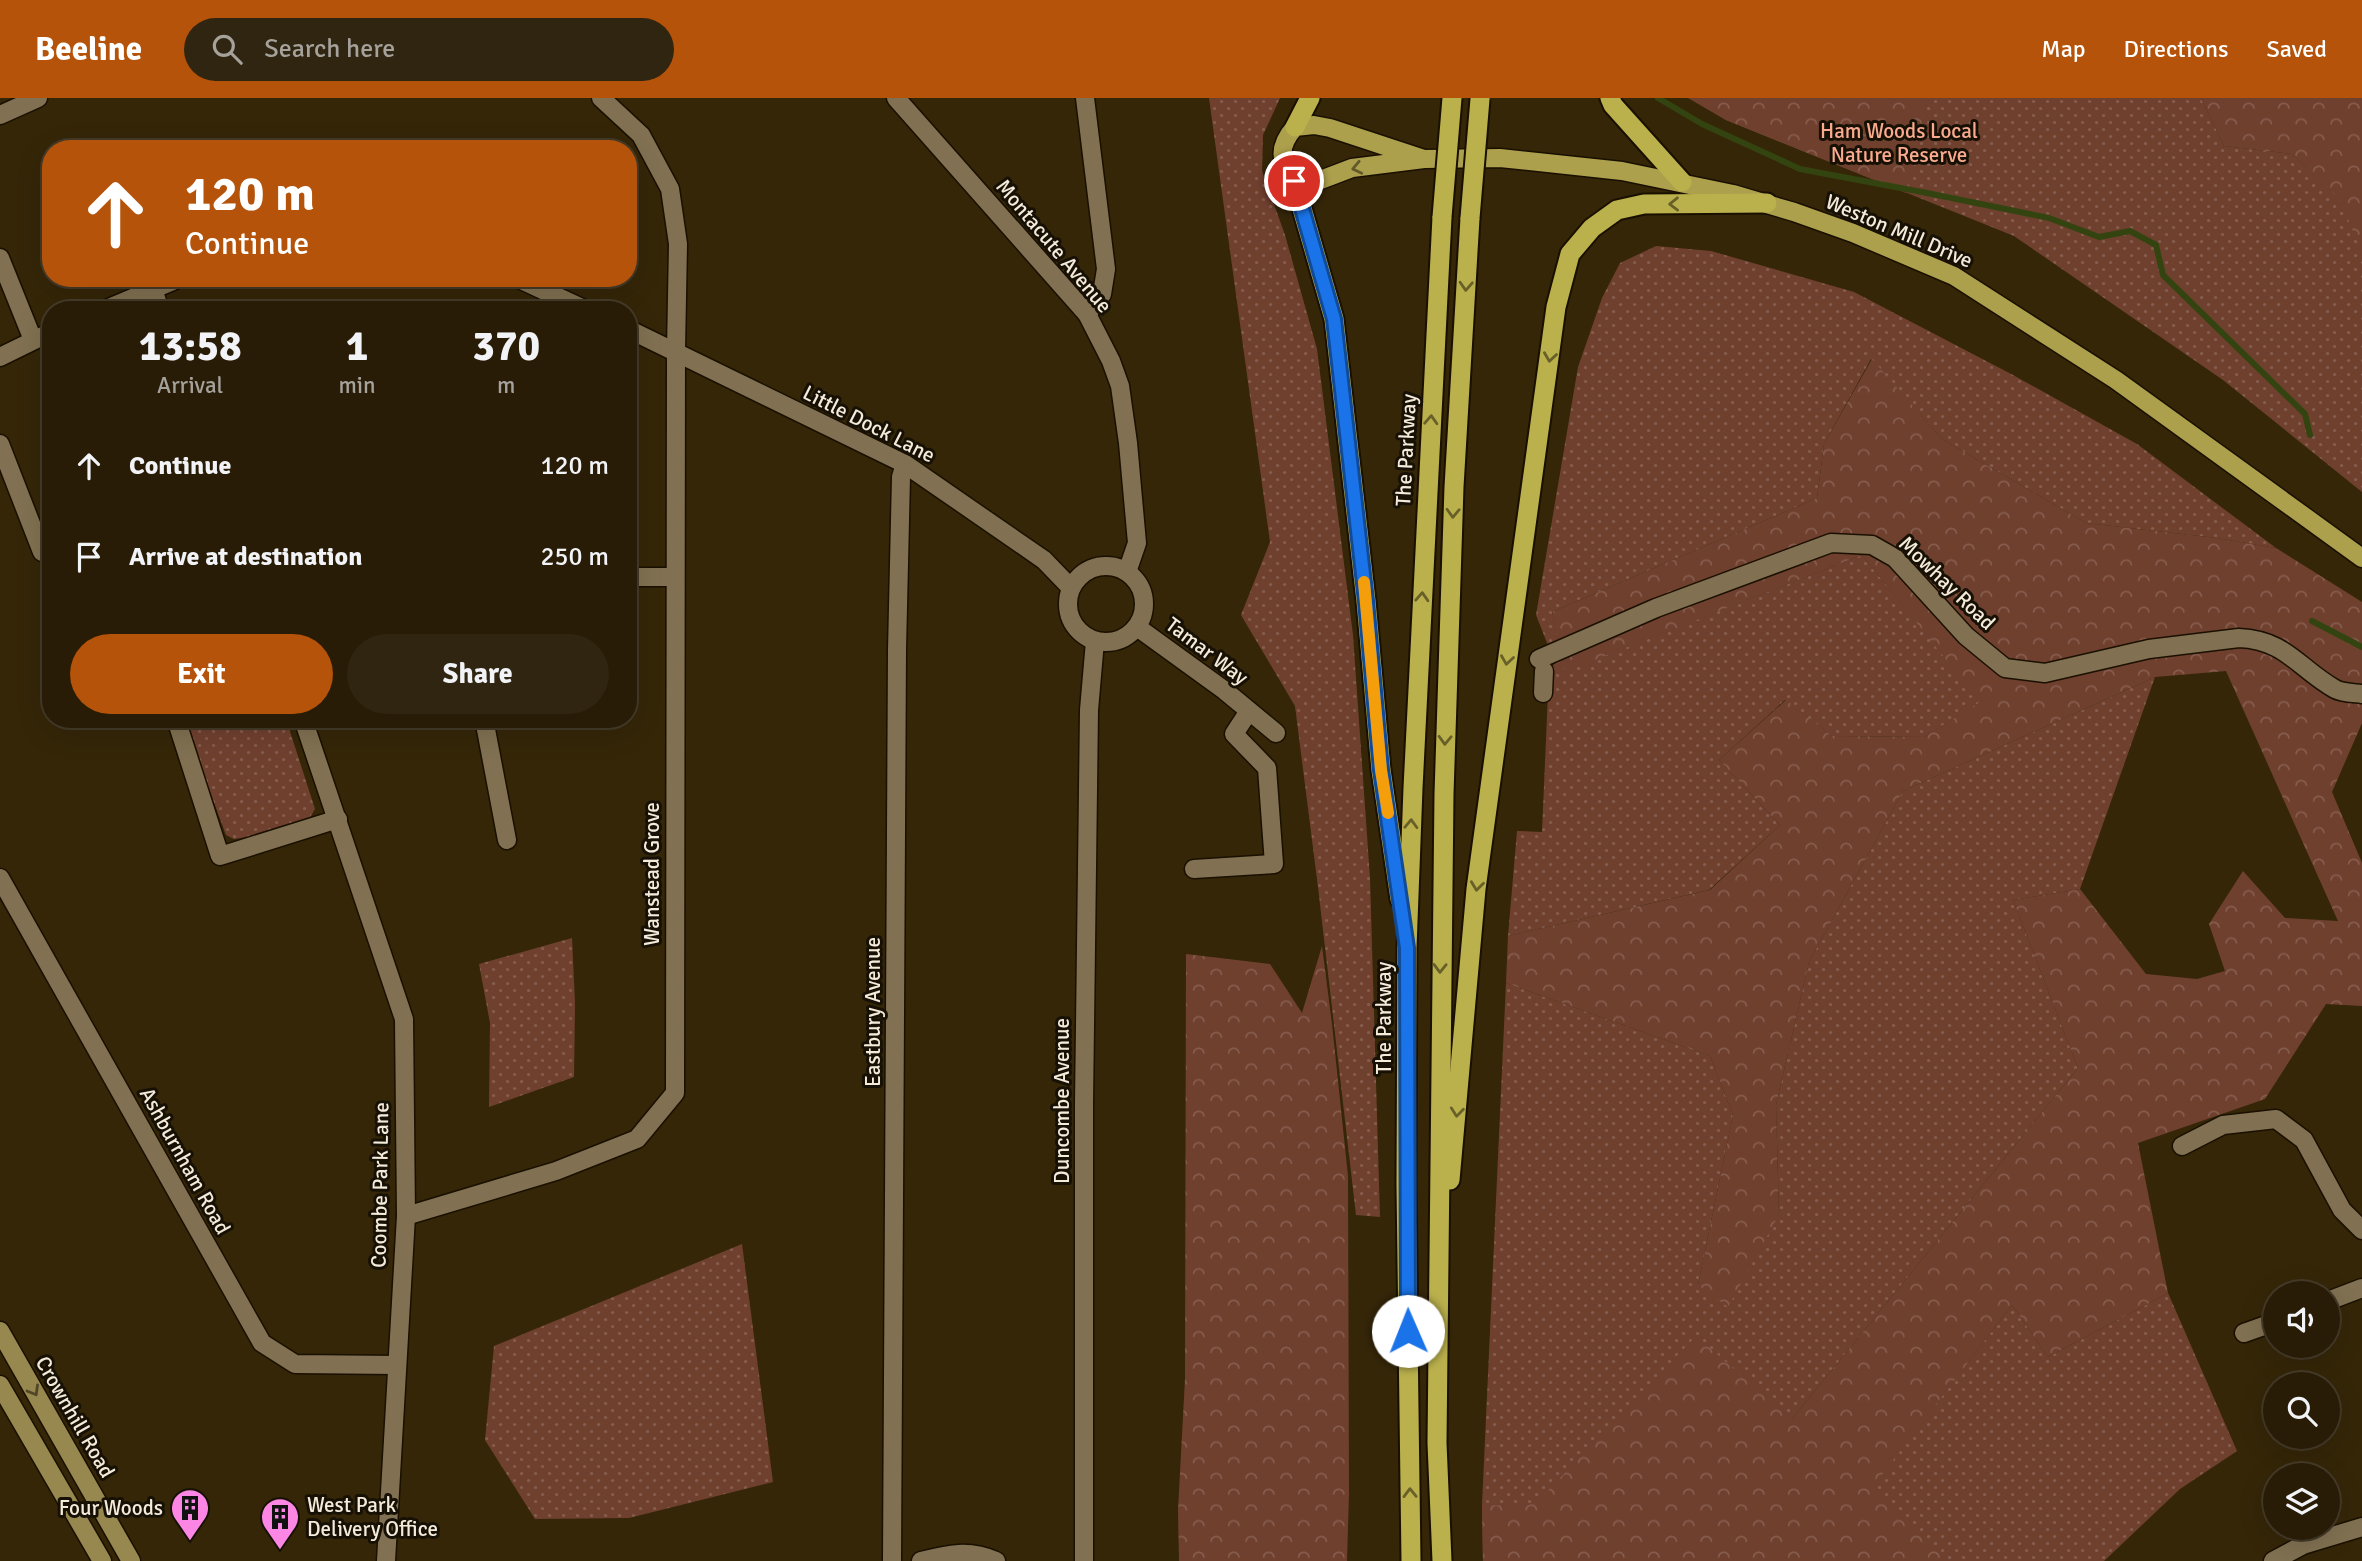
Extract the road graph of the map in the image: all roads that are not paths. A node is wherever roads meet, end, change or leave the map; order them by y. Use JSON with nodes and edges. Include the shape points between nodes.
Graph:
{"nodes":[{"id":1,"x":38,"y":98,"type":"edge"},
{"id":2,"x":601,"y":98,"type":"edge"},
{"id":3,"x":896,"y":98,"type":"edge"},
{"id":4,"x":1085,"y":98,"type":"edge"},
{"id":5,"x":1310,"y":98,"type":"edge"},
{"id":6,"x":1452,"y":98,"type":"edge"},
{"id":7,"x":1480,"y":98,"type":"edge"},
{"id":8,"x":1610,"y":98,"type":"edge"},
{"id":9,"x":0,"y":115,"type":"edge"},
{"id":10,"x":1296,"y":127,"type":"junction"},
{"id":11,"x":1424,"y":159,"type":"junction"},
{"id":12,"x":1294,"y":181,"type":"junction"},
{"id":13,"x":1682,"y":182,"type":"junction"},
{"id":14,"x":1767,"y":203,"type":"junction"},
{"id":15,"x":0,"y":258,"type":"edge"},
{"id":16,"x":158,"y":287,"type":"edge"},
{"id":17,"x":536,"y":287,"type":"edge"},
{"id":18,"x":153,"y":289,"type":"junction"},
{"id":19,"x":125,"y":301,"type":"edge"},
{"id":20,"x":157,"y":301,"type":"edge"},
{"id":21,"x":567,"y":301,"type":"edge"},
{"id":22,"x":1087,"y":314,"type":"junction"},
{"id":23,"x":637,"y":333,"type":"edge"},
{"id":24,"x":42,"y":336,"type":"edge"},
{"id":25,"x":33,"y":340,"type":"junction"},
{"id":26,"x":676,"y":350,"type":"junction"},
{"id":27,"x":0,"y":357,"type":"edge"},
{"id":28,"x":0,"y":444,"type":"edge"},
{"id":29,"x":905,"y":464,"type":"junction"},
{"id":30,"x":42,"y":552,"type":"dead end"},
{"id":31,"x":2362,"y":558,"type":"edge"},
{"id":32,"x":1127,"y":572,"type":"junction"},
{"id":33,"x":637,"y":577,"type":"edge"},
{"id":34,"x":675,"y":577,"type":"junction"},
{"id":35,"x":1071,"y":588,"type":"junction"},
{"id":36,"x":1138,"y":627,"type":"junction"},
{"id":37,"x":1095,"y":641,"type":"junction"},
{"id":38,"x":1543,"y":693,"type":"dead end"},
{"id":39,"x":2362,"y":694,"type":"edge"},
{"id":40,"x":1249,"y":711,"type":"junction"},
{"id":41,"x":179,"y":728,"type":"edge"},
{"id":42,"x":306,"y":728,"type":"edge"},
{"id":43,"x":486,"y":728,"type":"edge"},
{"id":44,"x":1276,"y":733,"type":"dead end"},
{"id":45,"x":338,"y":819,"type":"junction"},
{"id":46,"x":507,"y":840,"type":"dead end"},
{"id":47,"x":1194,"y":869,"type":"dead end"},
{"id":48,"x":0,"y":878,"type":"edge"},
{"id":49,"x":1407,"y":948,"type":"junction"},
{"id":50,"x":2182,"y":1146,"type":"dead end"},
{"id":51,"x":405,"y":1216,"type":"junction"},
{"id":52,"x":2362,"y":1230,"type":"edge"},
{"id":53,"x":2362,"y":1288,"type":"edge"},
{"id":54,"x":2340,"y":1296,"type":"edge"},
{"id":55,"x":1437,"y":1297,"type":"junction"},
{"id":56,"x":2263,"y":1327,"type":"edge"},
{"id":57,"x":0,"y":1331,"type":"edge"},
{"id":58,"x":2244,"y":1334,"type":"dead end"},
{"id":59,"x":397,"y":1365,"type":"junction"},
{"id":60,"x":0,"y":1385,"type":"edge"},
{"id":61,"x":2362,"y":1527,"type":"edge"},
{"id":62,"x":102,"y":1561,"type":"edge"},
{"id":63,"x":131,"y":1561,"type":"edge"},
{"id":64,"x":386,"y":1561,"type":"edge"},
{"id":65,"x":892,"y":1561,"type":"edge"},
{"id":66,"x":921,"y":1561,"type":"edge"},
{"id":67,"x":996,"y":1561,"type":"edge"},
{"id":68,"x":1084,"y":1561,"type":"edge"},
{"id":69,"x":1411,"y":1561,"type":"edge"},
{"id":70,"x":1442,"y":1561,"type":"edge"},
{"id":71,"x":2273,"y":1561,"type":"edge"}],
"edges":[{"from":1,"to":9,"type":"street"},
{"from":2,"to":26,"type":"street","name":"Wanstead Grove","via":[[641,135],[670,189],[678,244]]},
{"from":3,"to":22,"type":"street","name":"Montacute Avenue"},
{"from":4,"to":22,"type":"street","via":[[1106,269],[1102,294]]},
{"from":5,"to":10,"type":"highway"},
{"from":49,"to":6,"type":"highway","name":"The Parkway","one_way":true,"bridge":true,"via":[[1442,218]]},
{"from":7,"to":55,"type":"highway","one_way":true,"bridge":true,"via":[[1454,487],[1444,794]]},
{"from":8,"to":13,"type":"highway"},
{"from":10,"to":11,"type":"main road","via":[[1330,128]]},
{"from":10,"to":12,"type":"main road","via":[[1282,150],[1284,168]]},
{"from":11,"to":12,"type":"main road","one_way":true,"via":[[1352,168],[1310,184]]},
{"from":11,"to":13,"type":"main road","name":"Weston Mill Drive","via":[[1500,158]]},
{"from":12,"to":49,"type":"highway","via":[[1334,319],[1381,770]]},
{"from":13,"to":14,"type":"main road","name":"Weston Mill Drive"},
{"from":14,"to":31,"type":"main road","name":"Weston Mill Drive","via":[[1954,276],[2116,380]]},
{"from":14,"to":55,"type":"highway","one_way":true,"via":[[1644,204],[1617,210],[1592,228],[1570,254],[1556,307],[1476,889]]},
{"from":15,"to":25,"type":"street"},
{"from":16,"to":18,"type":"street"},
{"from":17,"to":21,"type":"street"},
{"from":18,"to":19,"type":"street"},
{"from":18,"to":20,"type":"street"},
{"from":22,"to":32,"type":"street","name":"Montacute Avenue","via":[[1120,386],[1137,543]]},
{"from":23,"to":26,"type":"street","name":"Little Dock Lane"},
{"from":24,"to":25,"type":"street"},
{"from":25,"to":27,"type":"street"},
{"from":26,"to":29,"type":"street","name":"Little Dock Lane"},
{"from":26,"to":34,"type":"street","name":"Wanstead Grove"},
{"from":28,"to":30,"type":"street"},
{"from":29,"to":35,"type":"street","name":"Little Dock Lane","via":[[1044,560]]},
{"from":29,"to":65,"type":"street","name":"Eastbury Avenue","via":[[897,650]]},
{"from":32,"to":35,"type":"street","via":[[1098,566],[1081,575]]},
{"from":32,"to":36,"type":"street","via":[[1139,583],[1144,601]]},
{"from":33,"to":34,"type":"street"},
{"from":34,"to":51,"type":"street","name":"Wanstead Grove","via":[[675,1093],[637,1139],[556,1171]]},
{"from":35,"to":37,"type":"street","via":[[1069,617],[1079,632]]},
{"from":36,"to":37,"type":"street","via":[[1124,639]]},
{"from":36,"to":40,"type":"street","name":"Tamar Way"},
{"from":37,"to":68,"type":"street","name":"Duncombe Avenue","via":[[1089,709],[1084,1104]]},
{"from":38,"to":39,"type":"street","name":"Mowhay Road","via":[[1542,665],[1656,608],[1830,544],[1872,545],[1895,558],[1966,636],[2006,668],[2045,673],[2149,649],[2253,638],[2279,647],[2337,691]]},
{"from":40,"to":44,"type":"street","name":"Tamar Way"},
{"from":40,"to":47,"type":"street","name":"Tamar Way","via":[[1234,734],[1267,768],[1274,864]]},
{"from":41,"to":45,"type":"street","via":[[220,856]]},
{"from":42,"to":45,"type":"street","name":"Coombe Park Lane"},
{"from":43,"to":46,"type":"street"},
{"from":45,"to":51,"type":"street","name":"Coombe Park Lane","via":[[404,1018]]},
{"from":48,"to":59,"type":"street","name":"Ashburnham Road","via":[[262,1343],[295,1364]]},
{"from":69,"to":49,"type":"highway","name":"The Parkway","one_way":true},
{"from":50,"to":52,"type":"street","via":[[2223,1125],[2277,1119],[2304,1140],[2342,1210]]},
{"from":51,"to":59,"type":"street","name":"Coombe Park Lane"},
{"from":53,"to":54,"type":"street"},
{"from":55,"to":70,"type":"highway"},
{"from":56,"to":58,"type":"street"},
{"from":57,"to":63,"type":"main road","name":"Crownhill Road","one_way":true},
{"from":59,"to":64,"type":"street","name":"Coombe Park Lane"},
{"from":60,"to":62,"type":"main road"},
{"from":61,"to":71,"type":"street","via":[[2303,1545]]},
{"from":66,"to":67,"type":"street","via":[[953,1552]]}]}
